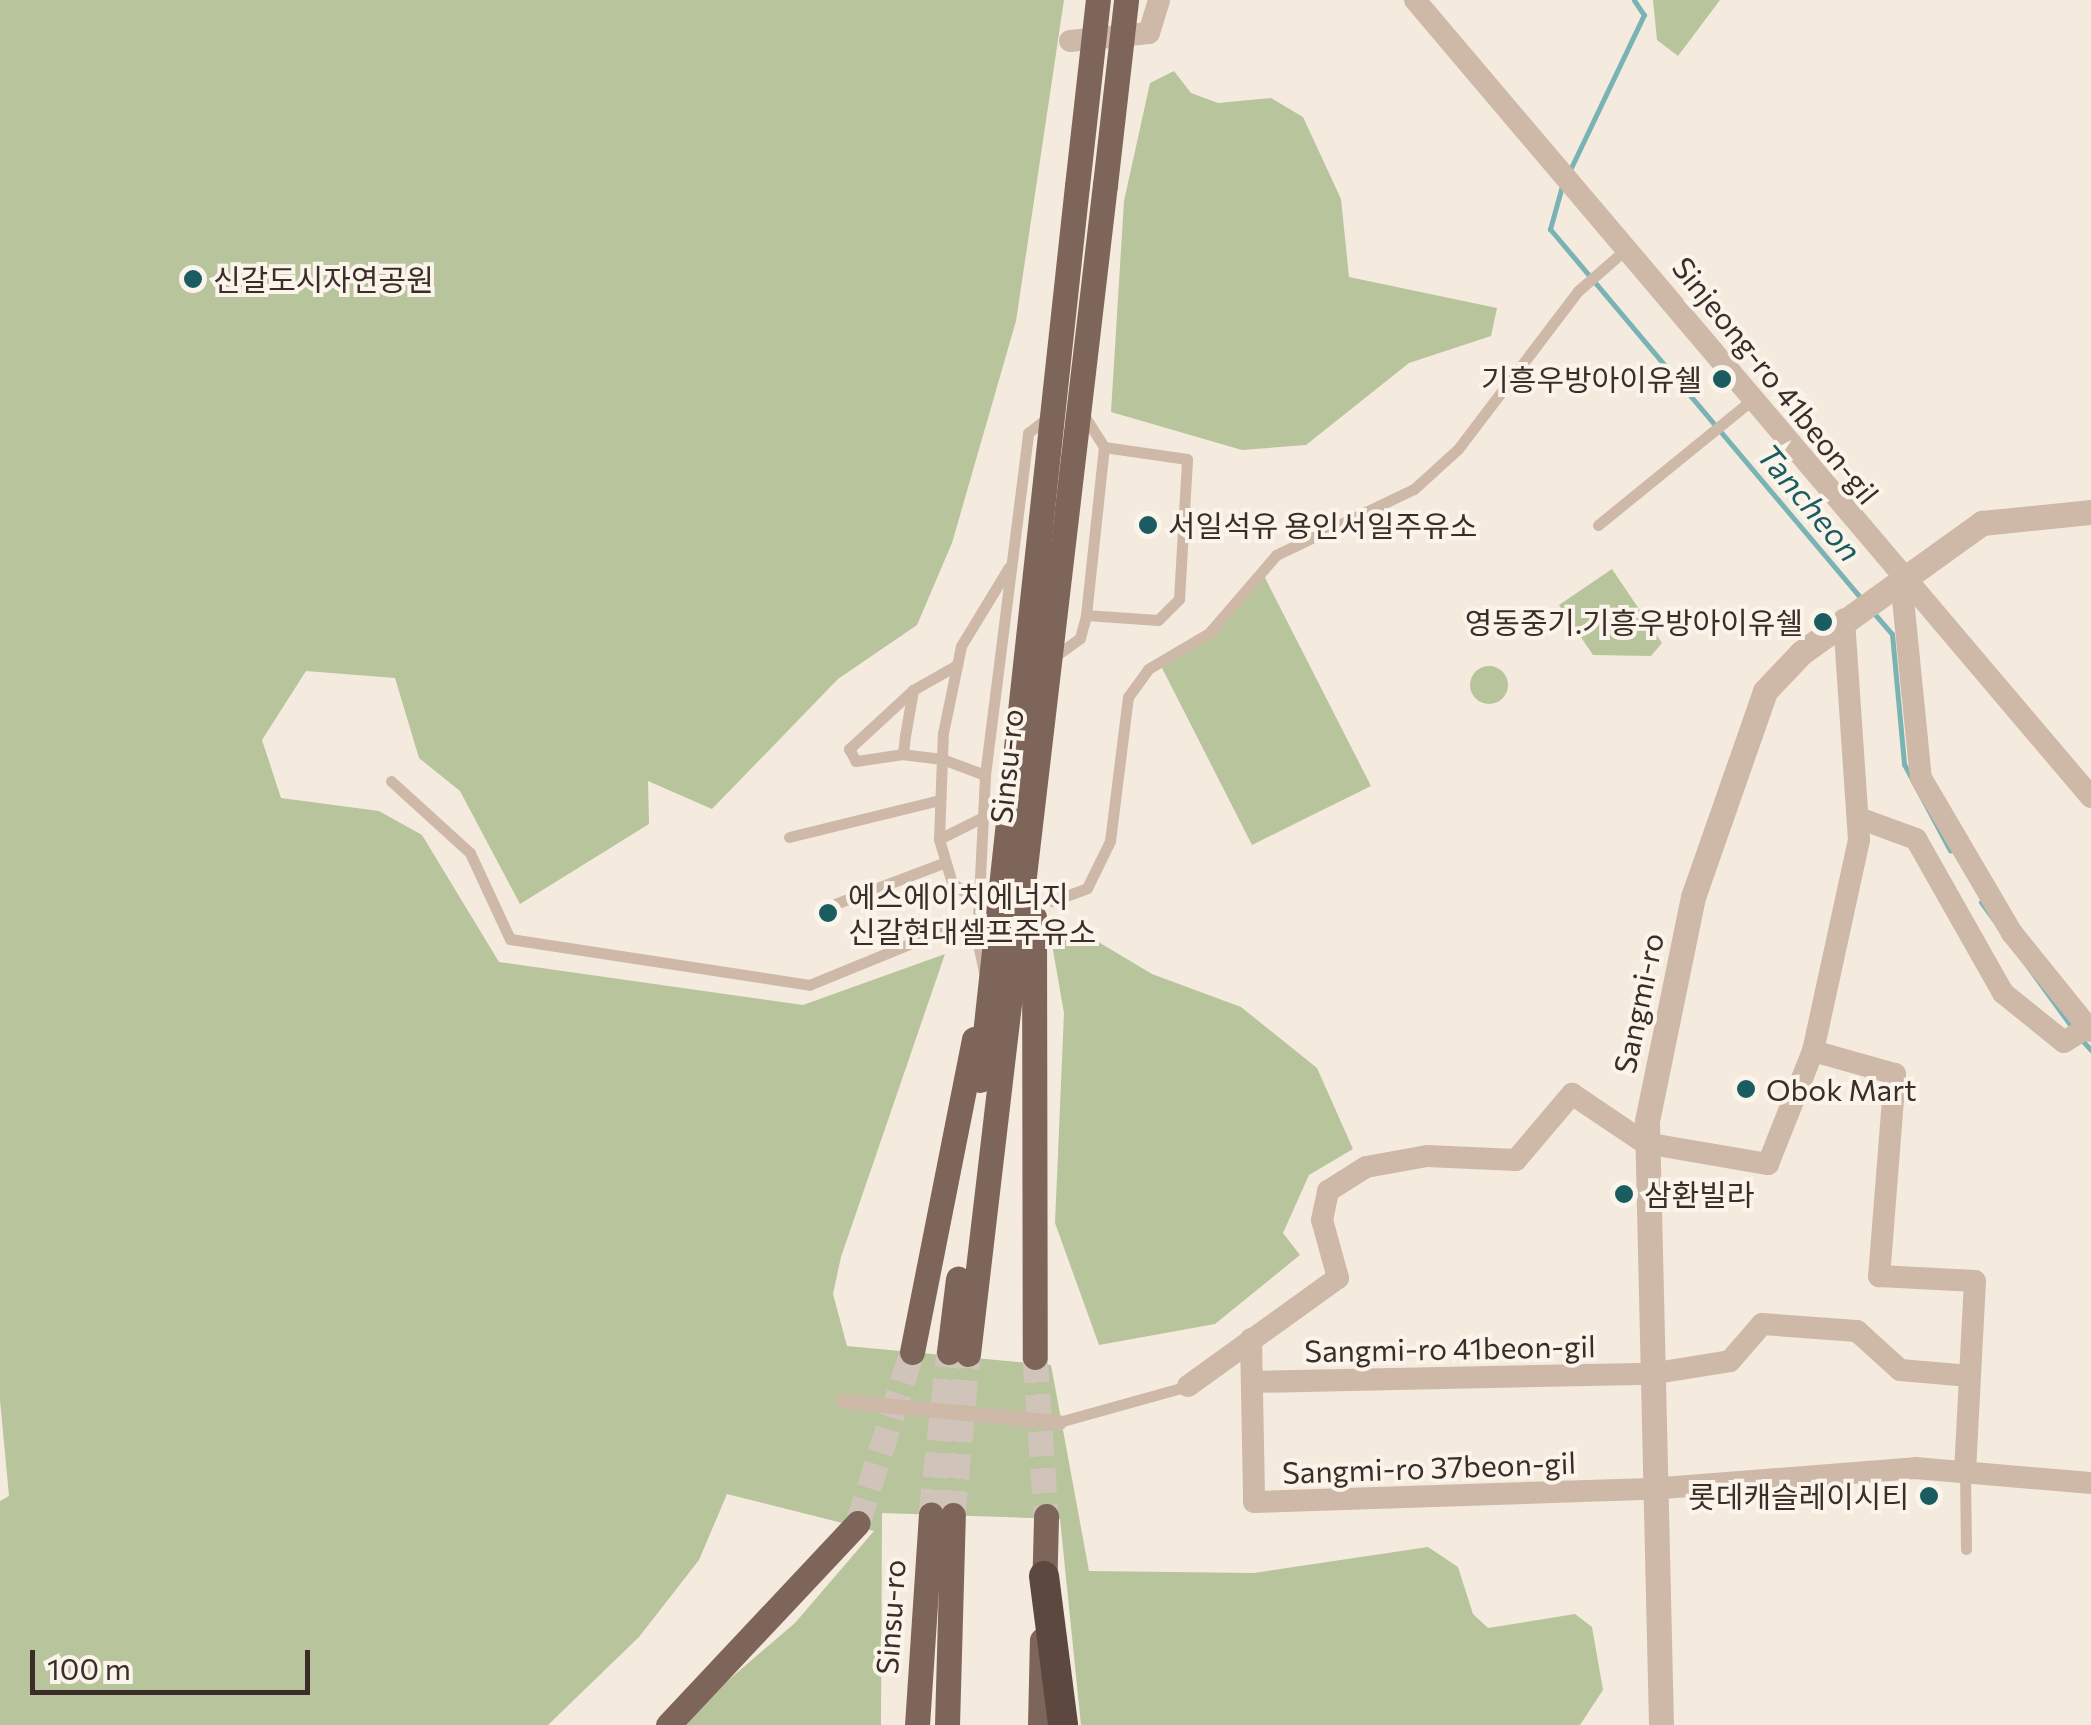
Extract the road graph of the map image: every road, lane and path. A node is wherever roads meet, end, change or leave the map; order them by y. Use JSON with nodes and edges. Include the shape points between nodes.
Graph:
{"nodes":[{"id":1,"x":1098,"y":0,"type":"edge"},
{"id":2,"x":1126,"y":0,"type":"edge"},
{"id":3,"x":1159,"y":0,"type":"edge"},
{"id":4,"x":1415,"y":0,"type":"edge"},
{"id":5,"x":1070,"y":41,"type":"dead end"},
{"id":6,"x":1628,"y":247,"type":"junction"},
{"id":7,"x":1754,"y":399,"type":"junction"},
{"id":8,"x":1078,"y":408,"type":"junction"},
{"id":9,"x":1050,"y":416,"type":"junction"},
{"id":10,"x":1104,"y":447,"type":"junction"},
{"id":11,"x":2091,"y":512,"type":"edge"},
{"id":12,"x":1598,"y":525,"type":"dead end"},
{"id":13,"x":1012,"y":564,"type":"junction"},
{"id":14,"x":1901,"y":579,"type":"junction"},
{"id":15,"x":1086,"y":615,"type":"junction"},
{"id":16,"x":1844,"y":620,"type":"junction"},
{"id":17,"x":1050,"y":659,"type":"junction"},
{"id":18,"x":957,"y":665,"type":"junction"},
{"id":19,"x":913,"y":690,"type":"junction"},
{"id":20,"x":903,"y":754,"type":"junction"},
{"id":21,"x":942,"y":759,"type":"junction"},
{"id":22,"x":985,"y":775,"type":"junction"},
{"id":23,"x":391,"y":781,"type":"dead end"},
{"id":24,"x":2091,"y":797,"type":"edge"},
{"id":25,"x":940,"y":800,"type":"junction"},
{"id":26,"x":983,"y":816,"type":"junction"},
{"id":27,"x":1859,"y":818,"type":"junction"},
{"id":28,"x":789,"y":836,"type":"dead end"},
{"id":29,"x":939,"y":839,"type":"junction"},
{"id":30,"x":1028,"y":857,"type":"junction"},
{"id":31,"x":943,"y":863,"type":"junction"},
{"id":32,"x":1052,"y":901,"type":"dead end"},
{"id":33,"x":979,"y":903,"type":"junction"},
{"id":34,"x":835,"y":904,"type":"dead end"},
{"id":35,"x":949,"y":928,"type":"dead end"},
{"id":36,"x":988,"y":1006,"type":"junction"},
{"id":37,"x":2089,"y":1029,"type":"edge"},
{"id":38,"x":1813,"y":1051,"type":"junction"},
{"id":39,"x":1645,"y":1143,"type":"junction"},
{"id":40,"x":1251,"y":1339,"type":"junction"},
{"id":41,"x":912,"y":1352,"type":"tunnel mouth"},
{"id":42,"x":1035,"y":1357,"type":"tunnel mouth"},
{"id":43,"x":1650,"y":1374,"type":"junction"},
{"id":44,"x":1970,"y":1376,"type":"junction"},
{"id":45,"x":1252,"y":1382,"type":"junction"},
{"id":46,"x":1188,"y":1386,"type":"joint"},
{"id":47,"x":843,"y":1402,"type":"dead end"},
{"id":48,"x":1058,"y":1422,"type":"joint"},
{"id":49,"x":1965,"y":1470,"type":"junction"},
{"id":50,"x":2091,"y":1484,"type":"edge"},
{"id":51,"x":1650,"y":1489,"type":"junction"},
{"id":52,"x":1046,"y":1516,"type":"tunnel mouth"},
{"id":53,"x":858,"y":1523,"type":"tunnel mouth"},
{"id":54,"x":1966,"y":1549,"type":"dead end"},
{"id":55,"x":1044,"y":1576,"type":"junction"},
{"id":56,"x":668,"y":1725,"type":"edge"},
{"id":57,"x":917,"y":1725,"type":"edge"},
{"id":58,"x":946,"y":1725,"type":"edge"},
{"id":59,"x":1040,"y":1725,"type":"edge"},
{"id":60,"x":1064,"y":1725,"type":"edge"},
{"id":61,"x":1661,"y":1725,"type":"edge"}],
"edges":[{"from":1,"to":9,"type":"main road","name":"Sinsu-ro","bridge":true},
{"from":2,"to":8,"type":"main road","name":"Sinsu-ro","bridge":true},
{"from":3,"to":5,"type":"street","via":[[1149,33]]},
{"from":4,"to":6,"type":"street","name":"Sinjeong-ro 41beon-gil"},
{"from":6,"to":7,"type":"street","name":"Sinjeong-ro 41beon-gil"},
{"from":6,"to":32,"type":"lane","via":[[1578,291],[1458,450],[1414,489],[1276,554],[1209,632],[1148,669],[1128,696],[1110,842],[1086,888]]},
{"from":7,"to":12,"type":"lane"},
{"from":7,"to":14,"type":"street","name":"Sinjeong-ro 41beon-gil"},
{"from":8,"to":10,"type":"lane"},
{"from":8,"to":17,"type":"main road","name":"Sinsu-ro"},
{"from":9,"to":13,"type":"lane","via":[[1028,433]]},
{"from":9,"to":36,"type":"main road","name":"Sinsu-ro"},
{"from":10,"to":15,"type":"lane"},
{"from":10,"to":15,"type":"lane","via":[[1187,459],[1178,599],[1158,620]]},
{"from":11,"to":14,"type":"street","name":"Sangmi-ro","via":[[1982,523]]},
{"from":13,"to":18,"type":"lane"},
{"from":13,"to":22,"type":"lane"},
{"from":14,"to":16,"type":"street","name":"Sangmi-ro"},
{"from":14,"to":24,"type":"street","name":"Sinjeong-ro 41beon-gil"},
{"from":14,"to":37,"type":"street","via":[[1922,778],[2012,933]]},
{"from":15,"to":17,"type":"lane","via":[[1080,638]]},
{"from":16,"to":27,"type":"street"},
{"from":16,"to":39,"type":"street","name":"Sangmi-ro","via":[[1765,691],[1693,896]]},
{"from":17,"to":30,"type":"main road","name":"Sinsu-ro"},
{"from":18,"to":19,"type":"lane"},
{"from":18,"to":21,"type":"lane"},
{"from":19,"to":20,"type":"lane"},
{"from":19,"to":20,"type":"lane","via":[[849,748],[856,761]]},
{"from":20,"to":21,"type":"lane"},
{"from":21,"to":22,"type":"lane"},
{"from":21,"to":25,"type":"lane"},
{"from":22,"to":26,"type":"lane"},
{"from":23,"to":35,"type":"lane","via":[[470,853],[510,939],[809,985]]},
{"from":25,"to":28,"type":"lane"},
{"from":25,"to":29,"type":"lane"},
{"from":26,"to":29,"type":"lane"},
{"from":26,"to":33,"type":"lane"},
{"from":27,"to":37,"type":"street","via":[[1916,839],[2002,993],[2064,1042]]},
{"from":27,"to":38,"type":"street"},
{"from":29,"to":31,"type":"lane"},
{"from":30,"to":36,"type":"main road","name":"Sinsu-ro","via":[[958,1353]]},
{"from":30,"to":42,"type":"main road"},
{"from":31,"to":33,"type":"lane"},
{"from":31,"to":34,"type":"lane"},
{"from":33,"to":36,"type":"lane"},
{"from":36,"to":41,"type":"main road","via":[[967,1050]]},
{"from":38,"to":39,"type":"street","via":[[1768,1164]]},
{"from":38,"to":44,"type":"street","via":[[1894,1074],[1879,1276],[1974,1281]]},
{"from":39,"to":40,"type":"street","via":[[1572,1094],[1516,1160],[1427,1156],[1366,1167],[1328,1191],[1322,1220],[1338,1278]]},
{"from":39,"to":43,"type":"street","name":"Sangmi-ro"},
{"from":40,"to":45,"type":"street","name":"Sangmi-ro 37beon-gil"},
{"from":40,"to":46,"type":"street"},
{"from":43,"to":44,"type":"street","name":"Sangmi-ro 41beon-gil","via":[[1730,1361],[1762,1324],[1857,1331],[1900,1370]]},
{"from":43,"to":45,"type":"street","name":"Sangmi-ro 41beon-gil"},
{"from":43,"to":51,"type":"street","name":"Sangmi-ro"},
{"from":44,"to":49,"type":"street"},
{"from":45,"to":51,"type":"street","name":"Sangmi-ro 37beon-gil","via":[[1254,1502]]},
{"from":46,"to":48,"type":"lane"},
{"from":47,"to":48,"type":"street","bridge":true},
{"from":49,"to":50,"type":"street"},
{"from":49,"to":51,"type":"street"},
{"from":49,"to":54,"type":"lane"},
{"from":51,"to":61,"type":"street","name":"Sangmi-ro"},
{"from":52,"to":55,"type":"main road"},
{"from":53,"to":56,"type":"main road"},
{"from":55,"to":59,"type":"main road"},
{"from":55,"to":60,"type":"highway"},
{"from":57,"to":58,"type":"main road","name":"Sinsu-ro","via":[[942,1514]]}]}
